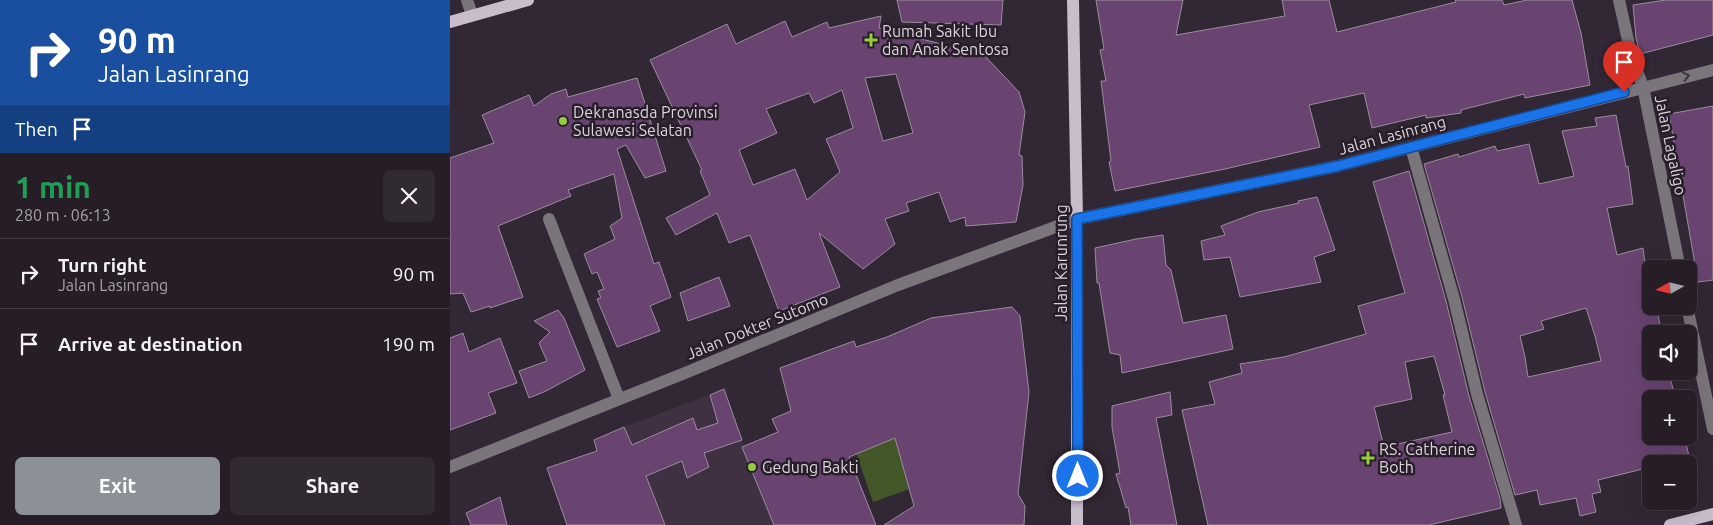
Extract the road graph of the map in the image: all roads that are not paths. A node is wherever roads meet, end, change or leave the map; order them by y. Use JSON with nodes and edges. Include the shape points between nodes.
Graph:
{"nodes":[{"id":1,"x":467,"y":0,"type":"edge"},
{"id":2,"x":528,"y":0,"type":"edge"},
{"id":3,"x":1073,"y":0,"type":"edge"},
{"id":4,"x":1619,"y":0,"type":"edge"},
{"id":5,"x":472,"y":15,"type":"junction"},
{"id":6,"x":450,"y":22,"type":"edge"},
{"id":7,"x":1713,"y":70,"type":"edge"},
{"id":8,"x":1643,"y":87,"type":"junction"},
{"id":9,"x":1411,"y":147,"type":"junction"},
{"id":10,"x":549,"y":219,"type":"dead end"},
{"id":11,"x":1077,"y":219,"type":"junction"},
{"id":12,"x":1678,"y":260,"type":"edge"},
{"id":13,"x":1689,"y":315,"type":"edge"},
{"id":14,"x":619,"y":399,"type":"junction"},
{"id":15,"x":1713,"y":429,"type":"edge"},
{"id":16,"x":450,"y":467,"type":"edge"},
{"id":17,"x":1713,"y":514,"type":"edge"},
{"id":18,"x":1075,"y":525,"type":"edge"},
{"id":19,"x":1516,"y":525,"type":"edge"},
{"id":20,"x":1670,"y":525,"type":"edge"}],
"edges":[{"from":1,"to":5,"type":"street"},
{"from":2,"to":5,"type":"main road"},
{"from":3,"to":11,"type":"main road","name":"Jalan Karunrung"},
{"from":4,"to":8,"type":"street","name":"Jalan Lagaligo","via":[[1631,54]]},
{"from":5,"to":6,"type":"main road"},
{"from":8,"to":7,"type":"street","name":"Jalan Lasinrang","one_way":true},
{"from":8,"to":9,"type":"street","name":"Jalan Lasinrang"},
{"from":8,"to":12,"type":"street","name":"Jalan Lagaligo"},
{"from":9,"to":11,"type":"street","name":"Jalan Lasinrang","via":[[1338,166]]},
{"from":9,"to":19,"type":"street","via":[[1477,394]]},
{"from":10,"to":14,"type":"street"},
{"from":11,"to":14,"type":"street","name":"Jalan Dokter Sutomo","via":[[898,286]]},
{"from":11,"to":18,"type":"main road","name":"Jalan Karunrung","via":[[1078,495]]},
{"from":13,"to":15,"type":"street"},
{"from":14,"to":16,"type":"street","name":"Jalan Dokter Sutomo"},
{"from":17,"to":20,"type":"main road"}]}
